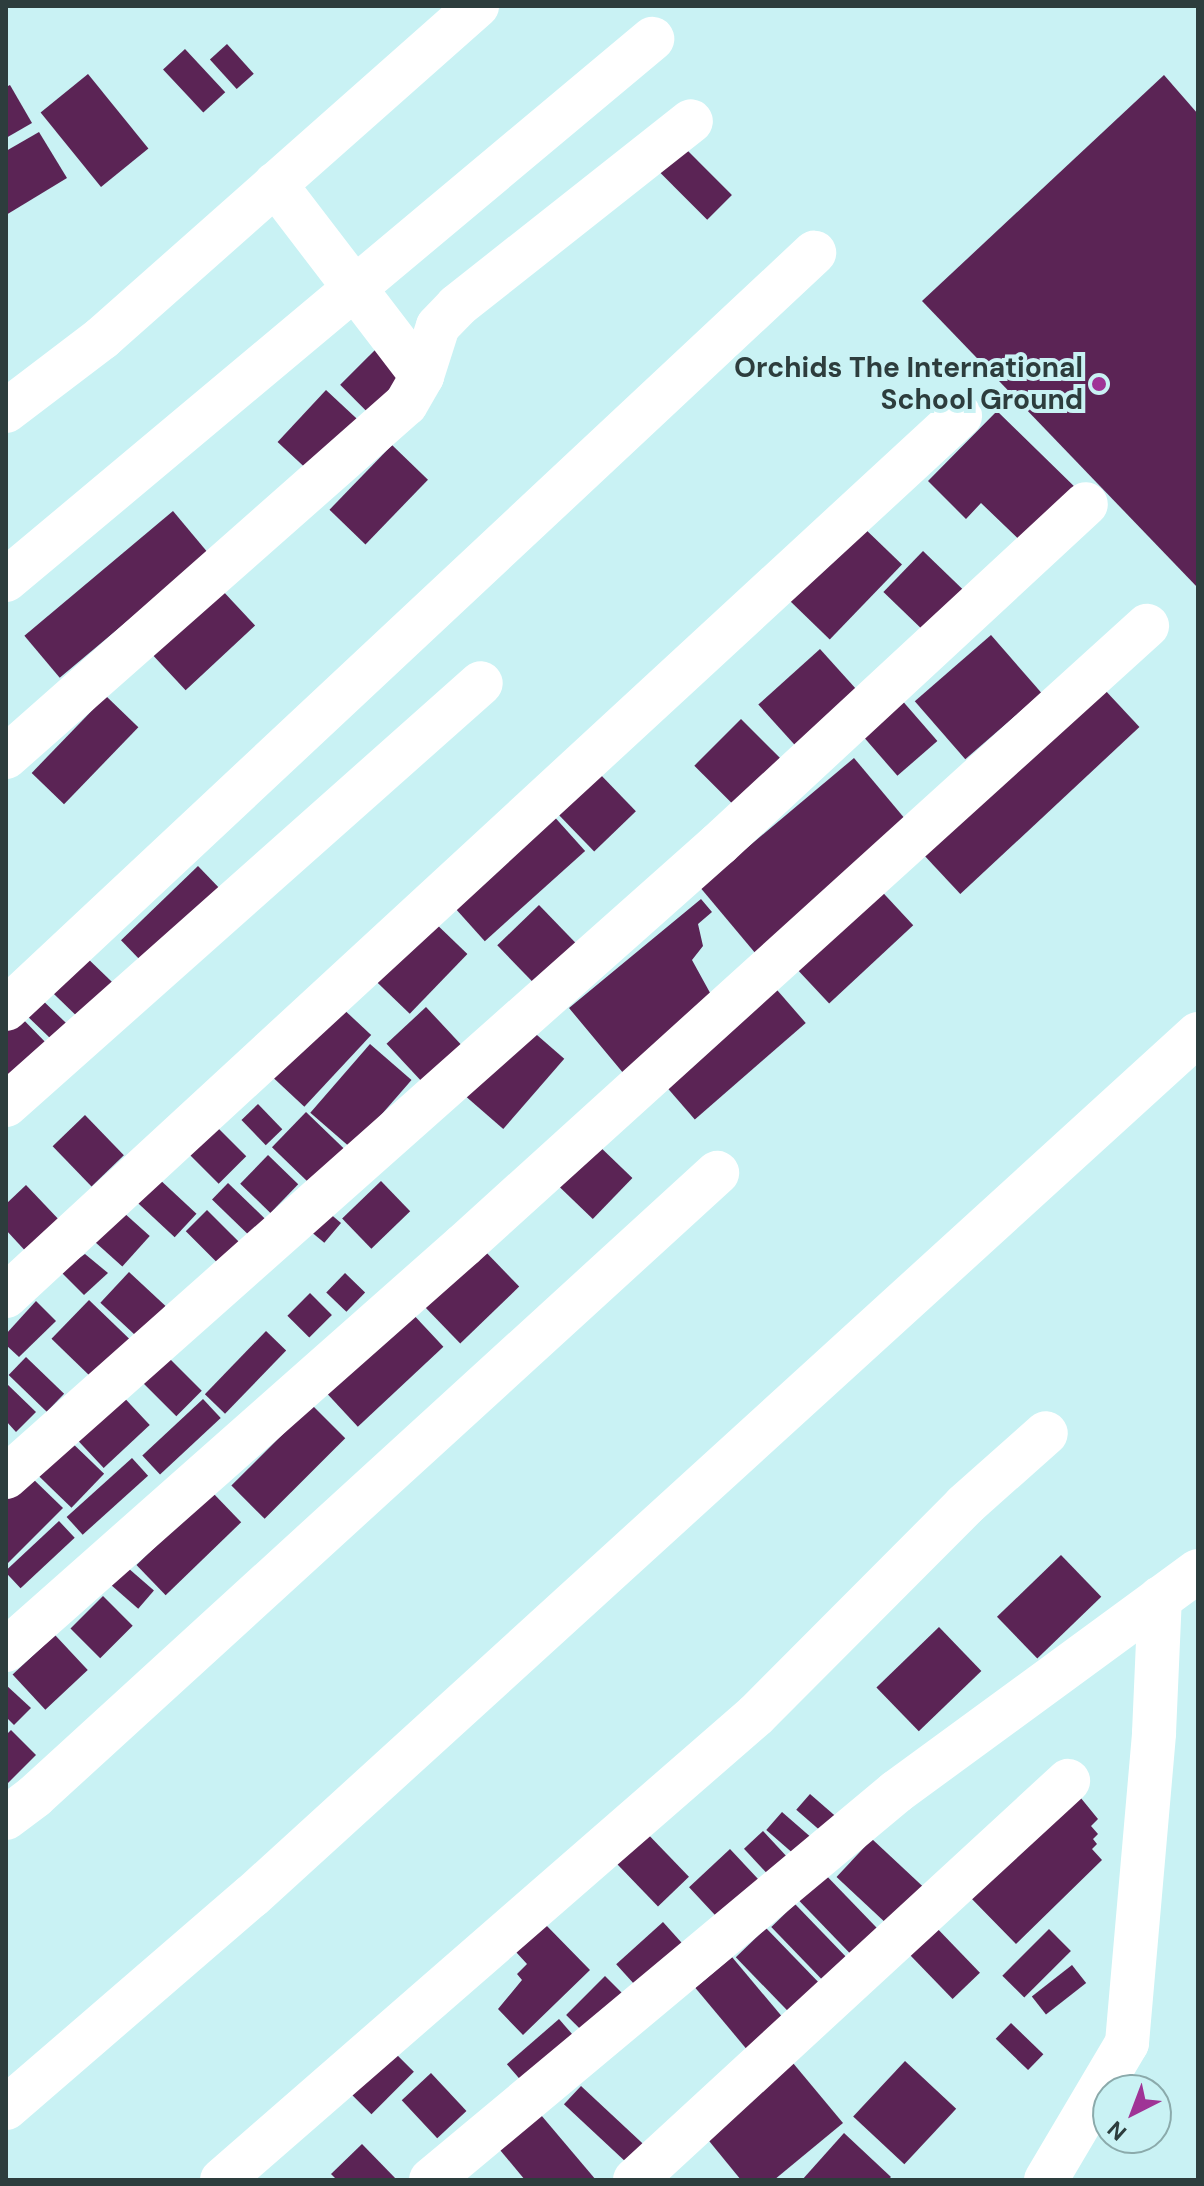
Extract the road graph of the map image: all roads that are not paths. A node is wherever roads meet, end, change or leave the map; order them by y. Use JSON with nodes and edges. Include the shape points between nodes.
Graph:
{"nodes":[{"id":1,"x":477,"y":6,"type":"edge"},
{"id":2,"x":652,"y":39,"type":"dead end"},
{"id":3,"x":691,"y":121,"type":"dead end"},
{"id":4,"x":275,"y":184,"type":"junction"},
{"id":5,"x":814,"y":253,"type":"dead end"},
{"id":6,"x":356,"y":287,"type":"junction"},
{"id":7,"x":422,"y":376,"type":"junction"},
{"id":8,"x":6,"y":411,"type":"edge"},
{"id":9,"x":960,"y":416,"type":"dead end"},
{"id":10,"x":1086,"y":504,"type":"dead end"},
{"id":11,"x":6,"y":580,"type":"edge"},
{"id":12,"x":1147,"y":626,"type":"dead end"},
{"id":13,"x":481,"y":683,"type":"dead end"},
{"id":14,"x":6,"y":757,"type":"edge"},
{"id":15,"x":6,"y":1009,"type":"edge"},
{"id":16,"x":1198,"y":1034,"type":"edge"},
{"id":17,"x":6,"y":1105,"type":"edge"},
{"id":18,"x":717,"y":1173,"type":"dead end"},
{"id":19,"x":6,"y":1296,"type":"edge"},
{"id":20,"x":1046,"y":1433,"type":"dead end"},
{"id":21,"x":6,"y":1477,"type":"edge"},
{"id":22,"x":1198,"y":1571,"type":"edge"},
{"id":23,"x":1160,"y":1598,"type":"junction"},
{"id":24,"x":6,"y":1650,"type":"edge"},
{"id":25,"x":1068,"y":1781,"type":"dead end"},
{"id":26,"x":6,"y":1818,"type":"edge"},
{"id":27,"x":6,"y":2108,"type":"edge"},
{"id":28,"x":446,"y":2175,"type":"edge"},
{"id":29,"x":222,"y":2180,"type":"edge"},
{"id":30,"x":635,"y":2180,"type":"edge"},
{"id":31,"x":1046,"y":2180,"type":"edge"}],
"edges":[{"from":1,"to":4,"type":"street"},
{"from":2,"to":6,"type":"street"},
{"from":3,"to":7,"type":"street","via":[[457,306],[438,326]]},
{"from":4,"to":6,"type":"street"},
{"from":4,"to":8,"type":"street","via":[[102,338]]},
{"from":5,"to":15,"type":"street"},
{"from":6,"to":7,"type":"street"},
{"from":6,"to":11,"type":"street"},
{"from":7,"to":14,"type":"street","via":[[406,404]]},
{"from":9,"to":19,"type":"street"},
{"from":10,"to":21,"type":"street","via":[[719,844]]},
{"from":12,"to":24,"type":"street","via":[[464,1245]]},
{"from":13,"to":17,"type":"street"},
{"from":16,"to":27,"type":"street","via":[[264,1885]]},
{"from":18,"to":26,"type":"street"},
{"from":20,"to":29,"type":"street","via":[[965,1505],[756,1715]]},
{"from":22,"to":23,"type":"street"},
{"from":23,"to":28,"type":"street","via":[[896,1792]]},
{"from":23,"to":31,"type":"street","via":[[1154,1733],[1127,2043]]},
{"from":25,"to":30,"type":"street"}]}
